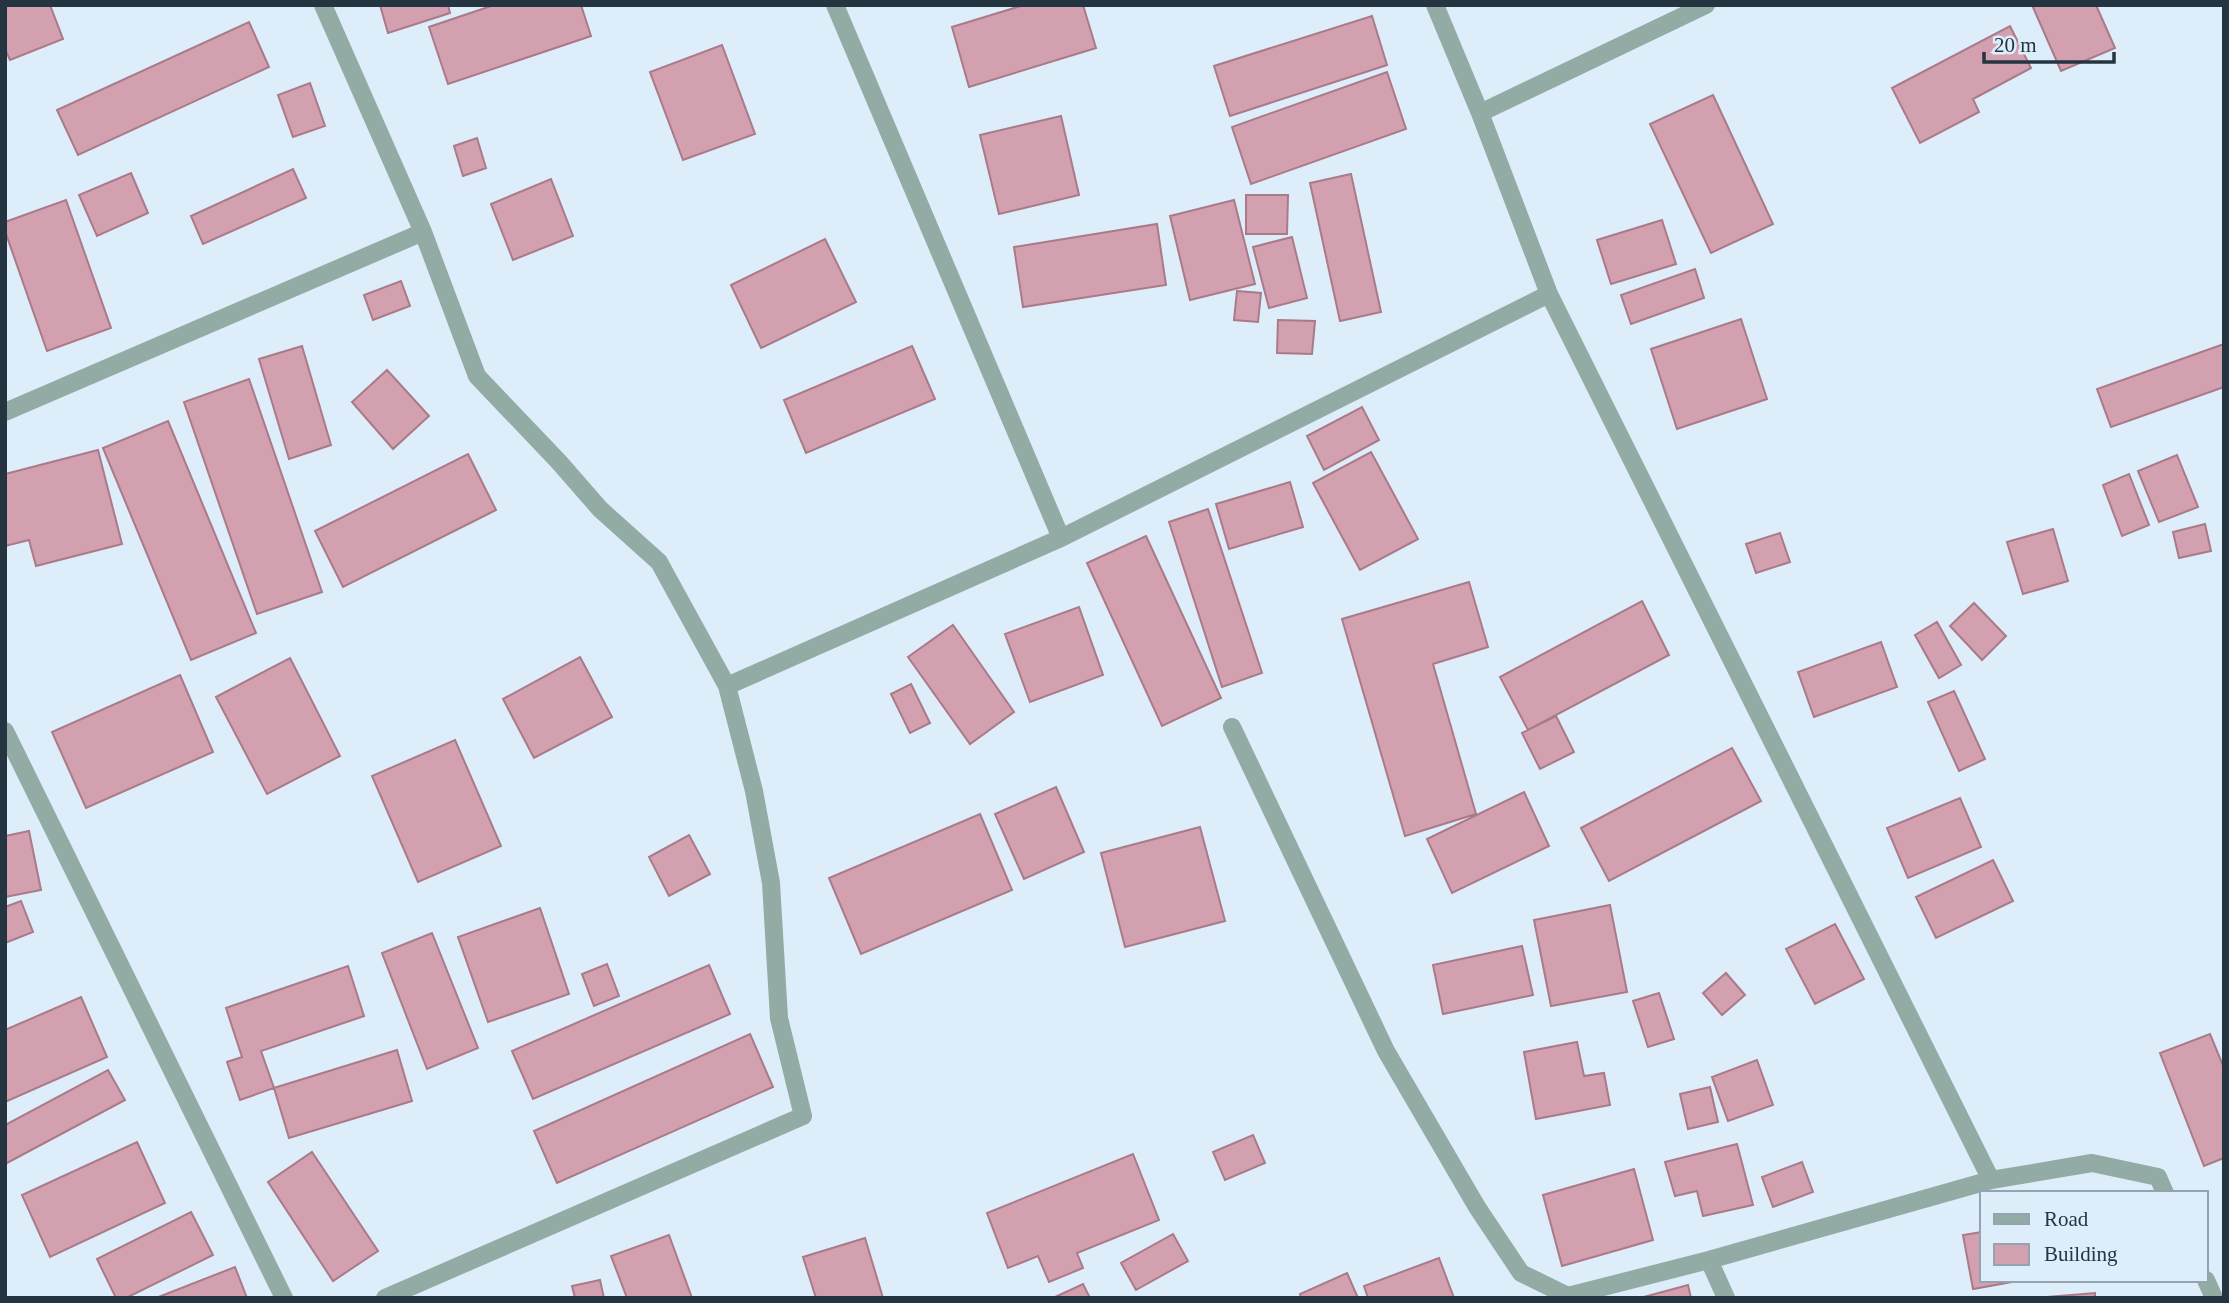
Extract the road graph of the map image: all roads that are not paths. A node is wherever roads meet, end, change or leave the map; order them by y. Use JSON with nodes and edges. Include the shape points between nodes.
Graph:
{"nodes":[{"id":1,"x":323,"y":5,"type":"edge"},
{"id":2,"x":835,"y":5,"type":"edge"},
{"id":3,"x":1435,"y":5,"type":"edge"},
{"id":4,"x":1706,"y":5,"type":"edge"},
{"id":5,"x":1480,"y":113,"type":"junction"},
{"id":6,"x":424,"y":232,"type":"junction"},
{"id":7,"x":1549,"y":294,"type":"junction"},
{"id":8,"x":5,"y":412,"type":"edge"},
{"id":9,"x":1061,"y":538,"type":"junction"},
{"id":10,"x":727,"y":687,"type":"junction"},
{"id":11,"x":1232,"y":727,"type":"dead end"},
{"id":12,"x":5,"y":731,"type":"edge"},
{"id":13,"x":1991,"y":1180,"type":"junction"},
{"id":14,"x":2164,"y":1191,"type":"edge"},
{"id":15,"x":1710,"y":1260,"type":"junction"},
{"id":16,"x":2207,"y":1282,"type":"edge"},
{"id":17,"x":284,"y":1298,"type":"edge"},
{"id":18,"x":385,"y":1298,"type":"edge"},
{"id":19,"x":1726,"y":1298,"type":"edge"},
{"id":20,"x":2214,"y":1298,"type":"edge"}],
"edges":[{"from":1,"to":6,"type":"street"},
{"from":2,"to":9,"type":"street"},
{"from":3,"to":5,"type":"street"},
{"from":4,"to":5,"type":"street"},
{"from":5,"to":7,"type":"street"},
{"from":6,"to":8,"type":"street"},
{"from":6,"to":10,"type":"street","via":[[477,376],[600,509],[659,562]]},
{"from":7,"to":9,"type":"street"},
{"from":7,"to":13,"type":"street"},
{"from":9,"to":10,"type":"street"},
{"from":10,"to":18,"type":"street","via":[[754,791],[771,883],[779,1018],[803,1116]]},
{"from":11,"to":15,"type":"street","via":[[1386,1051],[1521,1273],[1568,1296]]},
{"from":12,"to":17,"type":"street"},
{"from":13,"to":14,"type":"street","via":[[2092,1163],[2158,1177]]},
{"from":13,"to":15,"type":"street"},
{"from":15,"to":19,"type":"street"},
{"from":16,"to":20,"type":"street"}]}
